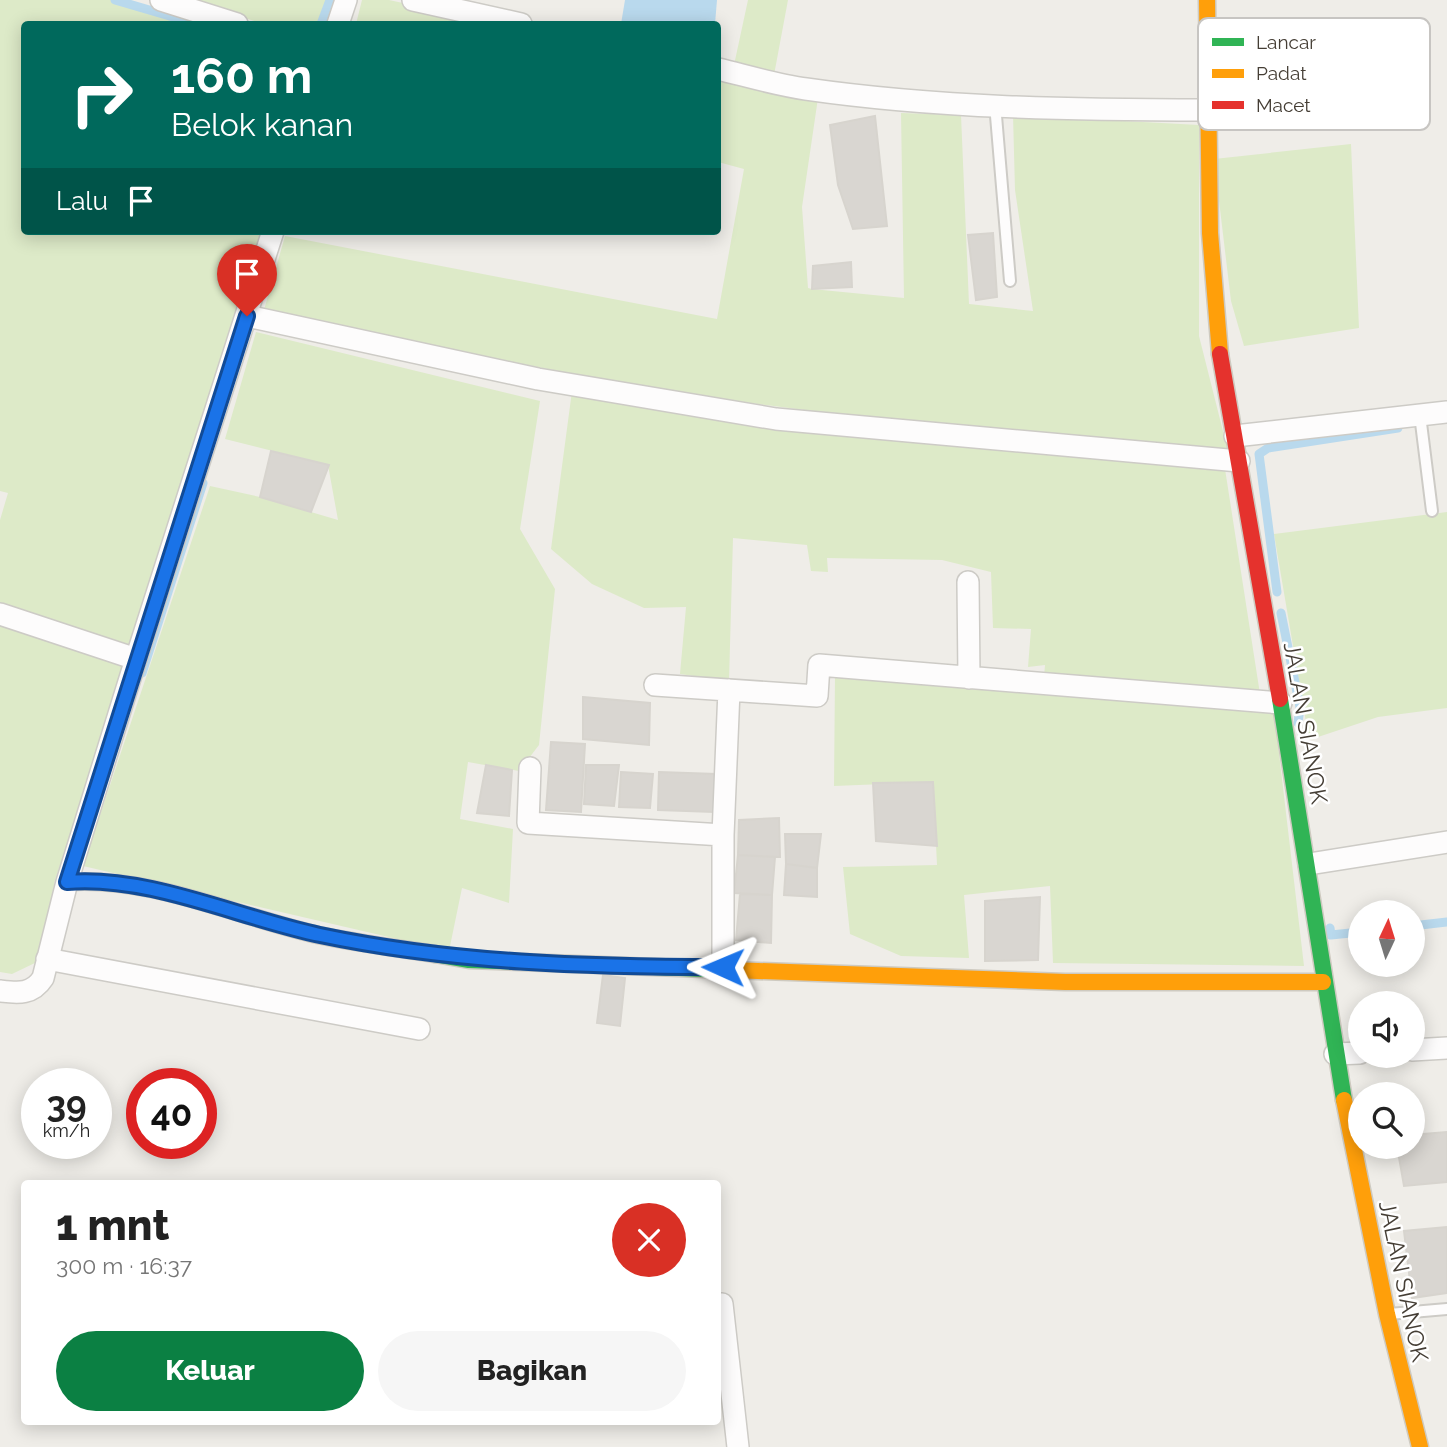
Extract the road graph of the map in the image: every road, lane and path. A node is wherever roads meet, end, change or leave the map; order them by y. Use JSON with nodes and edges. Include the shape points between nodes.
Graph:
{"nodes":[{"id":1,"x":161,"y":0,"type":"edge"},
{"id":2,"x":346,"y":0,"type":"edge"},
{"id":3,"x":413,"y":0,"type":"edge"},
{"id":4,"x":1206,"y":0,"type":"edge"},
{"id":5,"x":1206,"y":18,"type":"edge"},
{"id":6,"x":228,"y":21,"type":"edge"},
{"id":7,"x":339,"y":21,"type":"edge"},
{"id":8,"x":508,"y":21,"type":"edge"},
{"id":9,"x":721,"y":70,"type":"edge"},
{"id":10,"x":996,"y":104,"type":"junction"},
{"id":11,"x":1198,"y":110,"type":"edge"},
{"id":12,"x":1207,"y":130,"type":"edge"},
{"id":13,"x":272,"y":235,"type":"edge"},
{"id":14,"x":1010,"y":281,"type":"dead end"},
{"id":15,"x":247,"y":316,"type":"junction"},
{"id":16,"x":1447,"y":412,"type":"edge"},
{"id":17,"x":1420,"y":415,"type":"junction"},
{"id":18,"x":1235,"y":436,"type":"junction"},
{"id":19,"x":1239,"y":461,"type":"junction"},
{"id":20,"x":1432,"y":511,"type":"dead end"},
{"id":21,"x":968,"y":582,"type":"dead end"},
{"id":22,"x":0,"y":614,"type":"edge"},
{"id":23,"x":136,"y":659,"type":"junction"},
{"id":24,"x":969,"y":678,"type":"junction"},
{"id":25,"x":655,"y":685,"type":"dead end"},
{"id":26,"x":729,"y":690,"type":"junction"},
{"id":27,"x":1281,"y":703,"type":"junction"},
{"id":28,"x":530,"y":768,"type":"dead end"},
{"id":29,"x":723,"y":835,"type":"junction"},
{"id":30,"x":1447,"y":842,"type":"edge"},
{"id":31,"x":1307,"y":864,"type":"junction"},
{"id":32,"x":67,"y":882,"type":"junction"},
{"id":33,"x":47,"y":959,"type":"junction"},
{"id":34,"x":723,"y":967,"type":"junction"},
{"id":35,"x":1323,"y":982,"type":"junction"},
{"id":36,"x":0,"y":991,"type":"edge"},
{"id":37,"x":419,"y":1029,"type":"dead end"},
{"id":38,"x":1447,"y":1048,"type":"edge"},
{"id":39,"x":1425,"y":1049,"type":"edge"},
{"id":40,"x":1348,"y":1053,"type":"edge"},
{"id":41,"x":1335,"y":1054,"type":"junction"},
{"id":42,"x":722,"y":1304,"type":"dead end"},
{"id":43,"x":1447,"y":1309,"type":"edge"},
{"id":44,"x":1387,"y":1314,"type":"junction"},
{"id":45,"x":738,"y":1447,"type":"edge"},
{"id":46,"x":1420,"y":1447,"type":"edge"}],
"edges":[{"from":1,"to":6,"type":"street"},
{"from":2,"to":7,"type":"street"},
{"from":3,"to":8,"type":"street"},
{"from":4,"to":5,"type":"street","name":"JALAN SIANOK"},
{"from":9,"to":10,"type":"street","via":[[804,89]]},
{"from":10,"to":11,"type":"street"},
{"from":10,"to":14,"type":"lane"},
{"from":12,"to":18,"type":"street","name":"JALAN SIANOK","via":[[1214,311]]},
{"from":13,"to":15,"type":"street"},
{"from":15,"to":19,"type":"street","via":[[538,379],[776,419]]},
{"from":15,"to":23,"type":"street"},
{"from":16,"to":17,"type":"street"},
{"from":17,"to":18,"type":"street"},
{"from":17,"to":20,"type":"lane"},
{"from":18,"to":19,"type":"street","name":"JALAN SIANOK"},
{"from":19,"to":27,"type":"street","name":"JALAN SIANOK"},
{"from":21,"to":24,"type":"street"},
{"from":22,"to":23,"type":"street"},
{"from":23,"to":32,"type":"street"},
{"from":24,"to":26,"type":"street","via":[[819,665],[817,696]]},
{"from":24,"to":27,"type":"street"},
{"from":25,"to":26,"type":"street"},
{"from":26,"to":29,"type":"street"},
{"from":27,"to":31,"type":"street","name":"JALAN SIANOK"},
{"from":28,"to":29,"type":"street","via":[[528,823]]},
{"from":29,"to":34,"type":"street"},
{"from":30,"to":31,"type":"street"},
{"from":31,"to":35,"type":"street","name":"JALAN SIANOK"},
{"from":32,"to":33,"type":"street"},
{"from":32,"to":34,"type":"street","via":[[129,883],[319,935],[469,960]]},
{"from":33,"to":36,"type":"street","via":[[43,978],[35,988],[23,993]]},
{"from":33,"to":37,"type":"street"},
{"from":34,"to":35,"type":"street","via":[[1065,982]]},
{"from":35,"to":41,"type":"street","name":"JALAN SIANOK"},
{"from":38,"to":39,"type":"street"},
{"from":40,"to":41,"type":"street"},
{"from":41,"to":44,"type":"street","name":"JALAN SIANOK"},
{"from":42,"to":45,"type":"street"},
{"from":43,"to":44,"type":"lane"},
{"from":44,"to":46,"type":"street","name":"JALAN SIANOK"}]}
